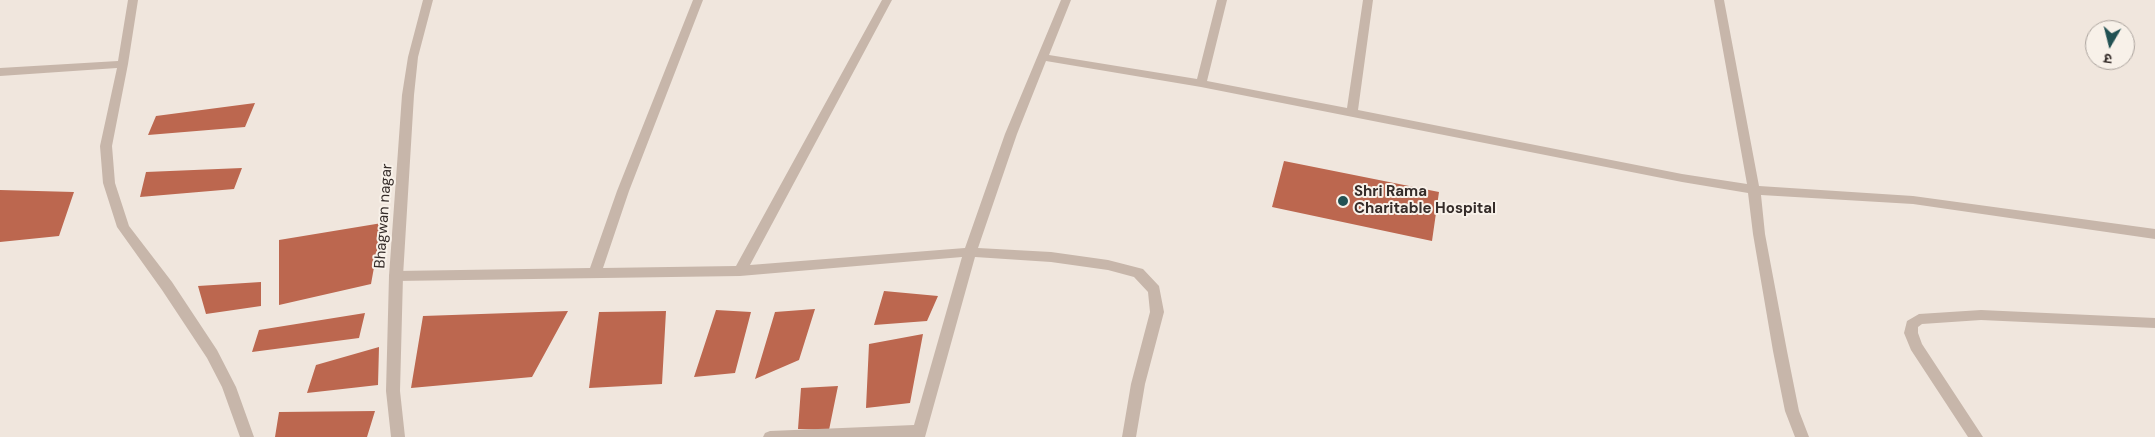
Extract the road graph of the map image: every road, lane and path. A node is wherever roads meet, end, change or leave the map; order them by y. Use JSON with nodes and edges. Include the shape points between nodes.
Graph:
{"nodes":[{"id":1,"x":133,"y":0,"type":"edge"},
{"id":2,"x":428,"y":0,"type":"edge"},
{"id":3,"x":698,"y":0,"type":"edge"},
{"id":4,"x":887,"y":0,"type":"edge"},
{"id":5,"x":1066,"y":0,"type":"edge"},
{"id":6,"x":1222,"y":0,"type":"edge"},
{"id":7,"x":1368,"y":0,"type":"edge"},
{"id":8,"x":1719,"y":0,"type":"edge"},
{"id":9,"x":1043,"y":57,"type":"junction"},
{"id":10,"x":123,"y":64,"type":"junction"},
{"id":11,"x":0,"y":72,"type":"edge"},
{"id":12,"x":1201,"y":83,"type":"junction"},
{"id":13,"x":1352,"y":112,"type":"junction"},
{"id":14,"x":1754,"y":190,"type":"junction"},
{"id":15,"x":2155,"y":234,"type":"edge"},
{"id":16,"x":970,"y":252,"type":"junction"},
{"id":17,"x":740,"y":271,"type":"junction"},
{"id":18,"x":594,"y":274,"type":"junction"},
{"id":19,"x":396,"y":276,"type":"junction"},
{"id":20,"x":2155,"y":323,"type":"edge"},
{"id":21,"x":919,"y":434,"type":"edge"},
{"id":22,"x":247,"y":437,"type":"edge"},
{"id":23,"x":398,"y":437,"type":"edge"},
{"id":24,"x":770,"y":437,"type":"edge"},
{"id":25,"x":1129,"y":437,"type":"edge"},
{"id":26,"x":1802,"y":437,"type":"edge"},
{"id":27,"x":1976,"y":437,"type":"edge"}],
"edges":[{"from":1,"to":10,"type":"street"},
{"from":2,"to":19,"type":"street","name":"Bhagwan nagar","via":[[413,57],[408,94]]},
{"from":3,"to":18,"type":"street"},
{"from":4,"to":17,"type":"street"},
{"from":5,"to":9,"type":"street"},
{"from":6,"to":12,"type":"street"},
{"from":7,"to":13,"type":"street"},
{"from":8,"to":14,"type":"street"},
{"from":9,"to":12,"type":"street"},
{"from":9,"to":16,"type":"street","via":[[1011,134]]},
{"from":10,"to":11,"type":"street"},
{"from":10,"to":22,"type":"street","via":[[106,146],[109,183],[123,228],[212,354],[229,387]]},
{"from":12,"to":13,"type":"street"},
{"from":13,"to":14,"type":"street"},
{"from":14,"to":15,"type":"street","via":[[1913,200]]},
{"from":14,"to":26,"type":"street","via":[[1782,360],[1792,411]]},
{"from":16,"to":17,"type":"street"},
{"from":16,"to":21,"type":"street"},
{"from":16,"to":25,"type":"street","via":[[1051,257],[1108,265],[1138,273],[1154,290],[1157,312],[1138,384]]},
{"from":17,"to":18,"type":"street"},
{"from":18,"to":19,"type":"street"},
{"from":19,"to":23,"type":"street","name":"Bhagwan nagar","via":[[393,391]]},
{"from":20,"to":27,"type":"street","via":[[1981,315],[1920,319],[1912,325],[1911,334],[1916,346]]},
{"from":21,"to":24,"type":"street"}]}
